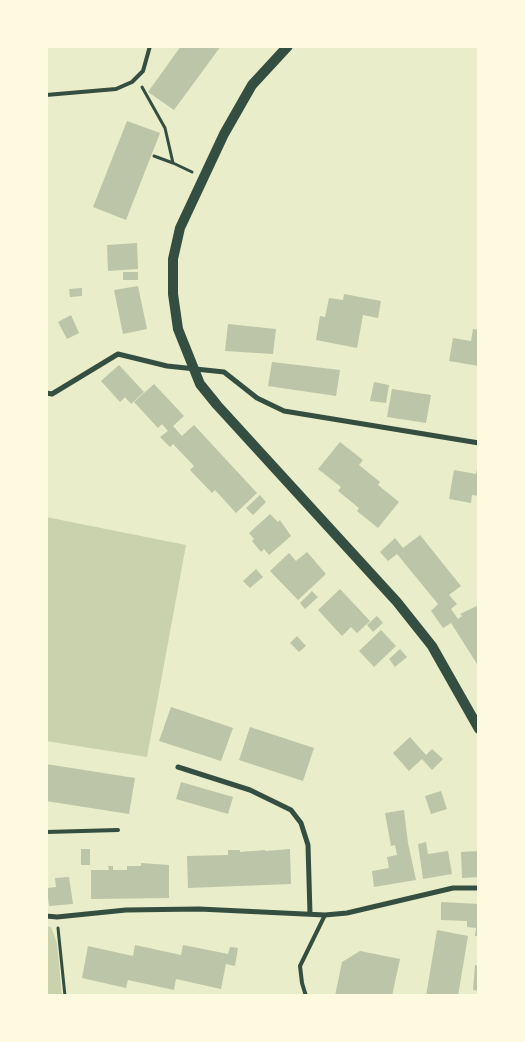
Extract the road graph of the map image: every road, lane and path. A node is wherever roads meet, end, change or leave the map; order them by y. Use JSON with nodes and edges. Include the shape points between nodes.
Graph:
{"nodes":[{"id":1,"x":150,"y":46,"type":"edge"},
{"id":2,"x":288,"y":46,"type":"edge"},
{"id":3,"x":147,"y":93,"type":"dead end"},
{"id":4,"x":46,"y":95,"type":"edge"},
{"id":5,"x":154,"y":156,"type":"dead end"},
{"id":6,"x":173,"y":163,"type":"junction"},
{"id":7,"x":203,"y":178,"type":"junction"},
{"id":8,"x":193,"y":369,"type":"junction"},
{"id":9,"x":46,"y":393,"type":"edge"},
{"id":10,"x":479,"y":443,"type":"edge"},
{"id":11,"x":479,"y":729,"type":"edge"},
{"id":12,"x":178,"y":767,"type":"dead end"},
{"id":13,"x":118,"y":830,"type":"dead end"},
{"id":14,"x":46,"y":832,"type":"edge"},
{"id":15,"x":479,"y":888,"type":"edge"},
{"id":16,"x":310,"y":914,"type":"junction"},
{"id":17,"x":325,"y":915,"type":"junction"},
{"id":18,"x":46,"y":916,"type":"edge"},
{"id":19,"x":57,"y":918,"type":"junction"},
{"id":20,"x":66,"y":996,"type":"edge"},
{"id":21,"x":306,"y":996,"type":"edge"}],
"edges":[{"from":1,"to":4,"type":"lane","via":[[142,71],[132,82],[116,89]]},
{"from":2,"to":7,"type":"main road","via":[[252,86]]},
{"from":3,"to":6,"type":"path","via":[[164,128]]},
{"from":5,"to":6,"type":"path"},
{"from":6,"to":7,"type":"path"},
{"from":7,"to":8,"type":"main road","via":[[180,228],[173,260],[178,329]]},
{"from":8,"to":9,"type":"street","via":[[118,354],[52,394]]},
{"from":8,"to":10,"type":"street","via":[[224,372],[257,398],[284,411]]},
{"from":8,"to":11,"type":"main road","via":[[217,406],[397,602],[432,646]]},
{"from":12,"to":16,"type":"street","via":[[250,790],[291,810],[301,823],[308,845]]},
{"from":13,"to":14,"type":"lane"},
{"from":15,"to":17,"type":"street","via":[[453,888],[347,913]]},
{"from":16,"to":17,"type":"street"},
{"from":16,"to":19,"type":"street","via":[[135,910]]},
{"from":17,"to":21,"type":"lane","via":[[300,966]]},
{"from":18,"to":19,"type":"street"},
{"from":19,"to":20,"type":"path"}]}
